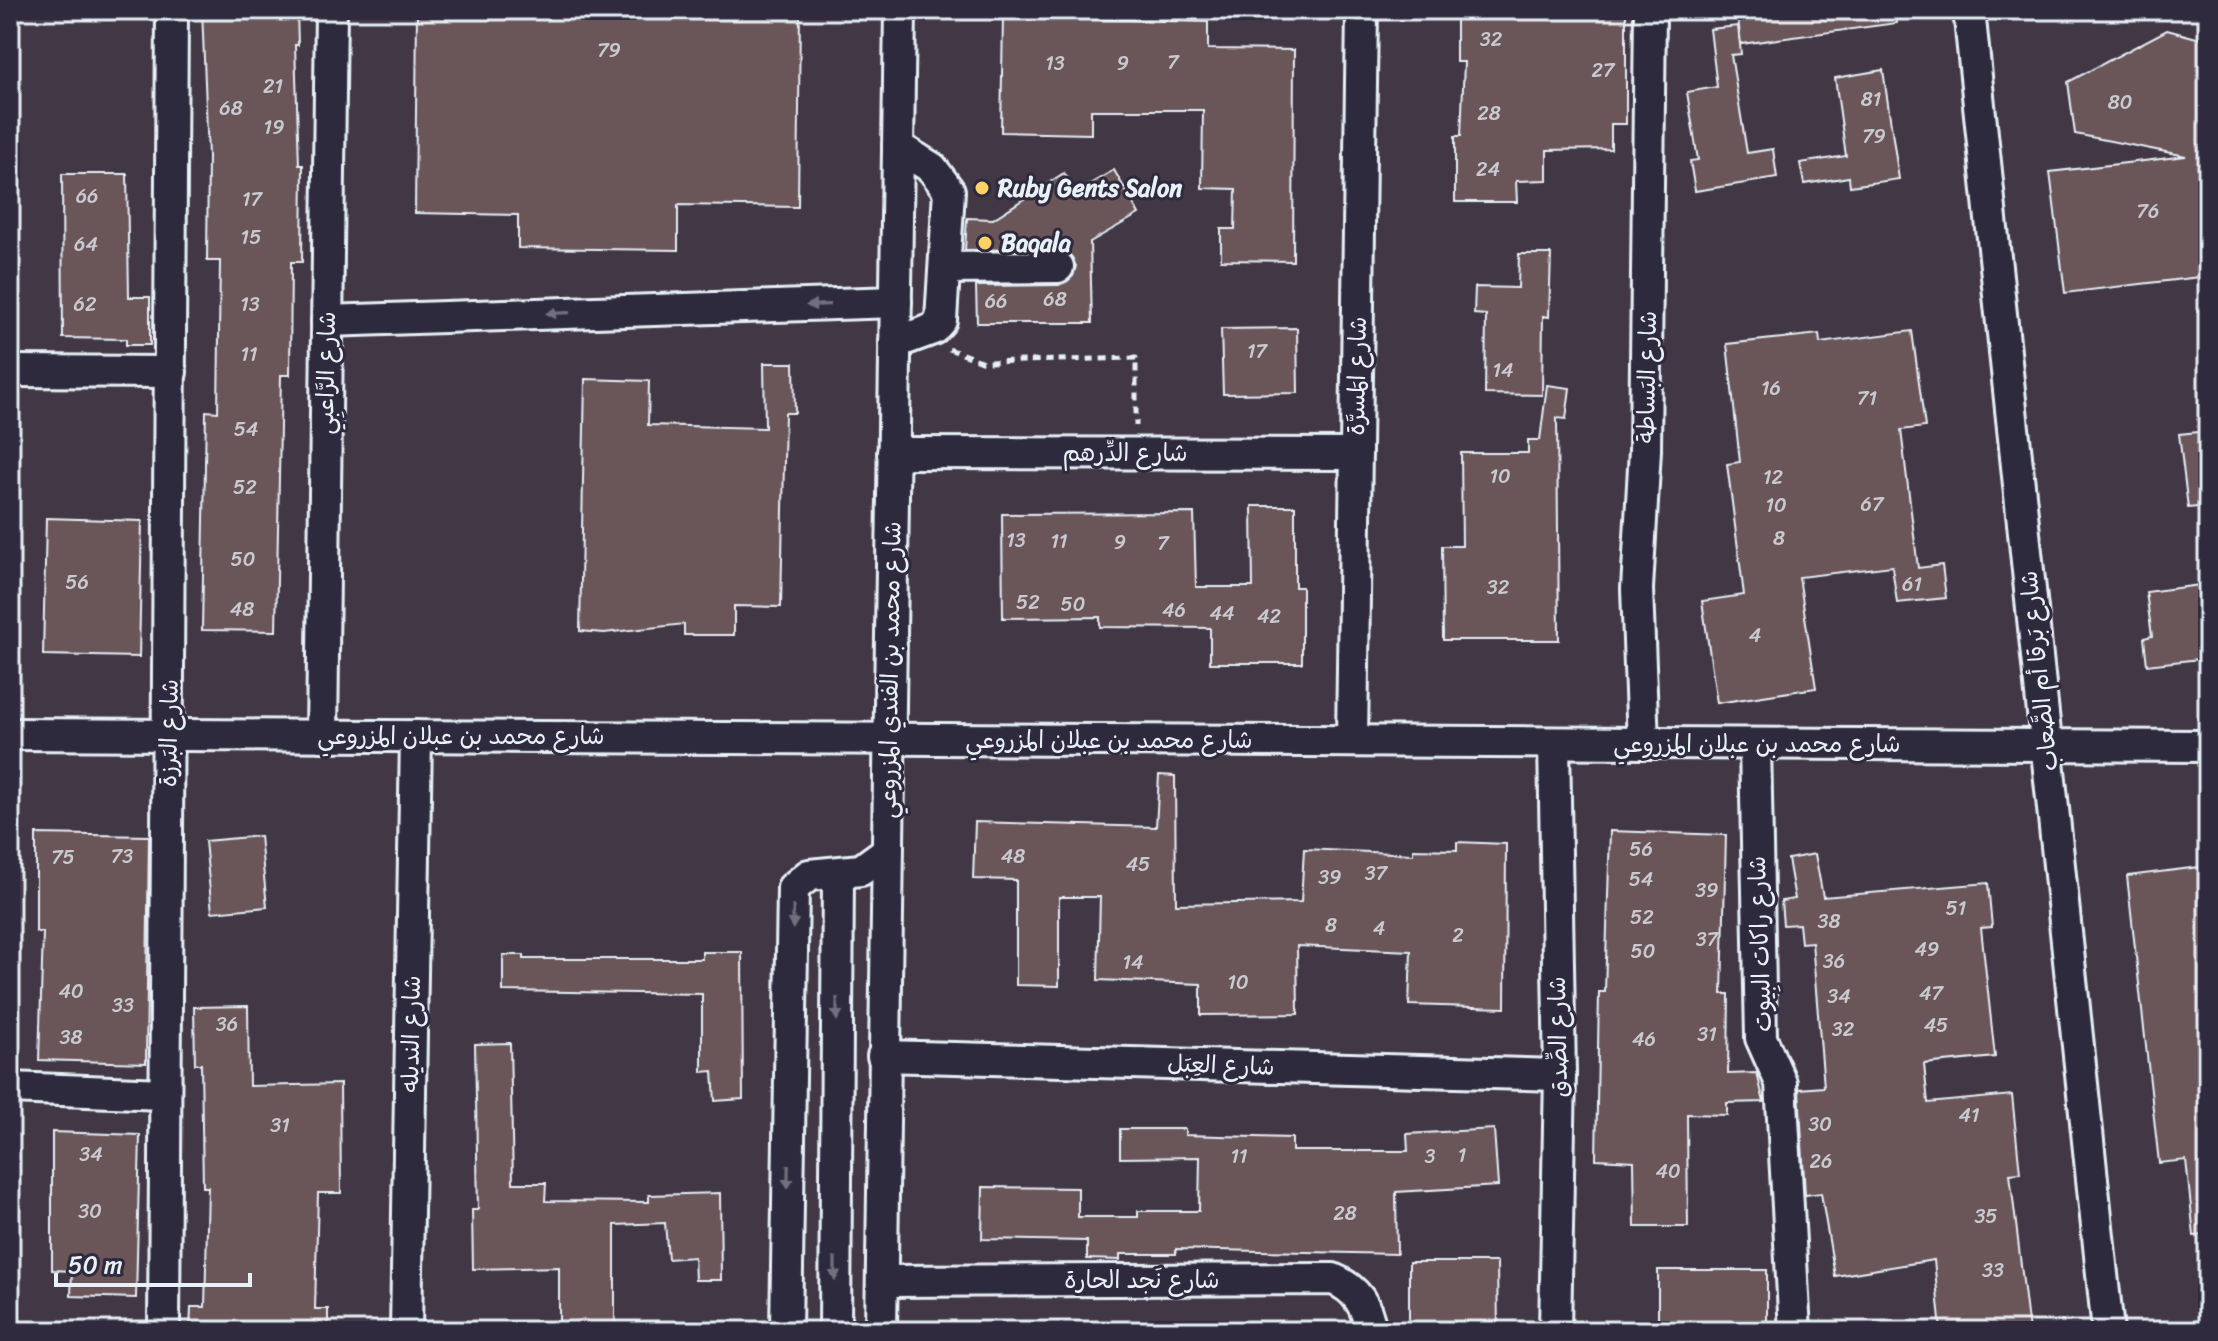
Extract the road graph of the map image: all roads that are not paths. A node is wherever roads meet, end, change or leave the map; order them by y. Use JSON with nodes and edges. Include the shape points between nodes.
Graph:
{"nodes":[{"id":1,"x":172,"y":10,"type":"edge"},
{"id":2,"x":331,"y":10,"type":"edge"},
{"id":3,"x":900,"y":10,"type":"edge"},
{"id":4,"x":1362,"y":10,"type":"edge"},
{"id":5,"x":1650,"y":10,"type":"edge"},
{"id":6,"x":1969,"y":10,"type":"edge"},
{"id":7,"x":898,"y":147,"type":"junction"},
{"id":8,"x":1058,"y":267,"type":"dead end"},
{"id":9,"x":945,"y":268,"type":"junction"},
{"id":10,"x":896,"y":302,"type":"junction"},
{"id":11,"x":327,"y":321,"type":"junction"},
{"id":12,"x":895,"y":343,"type":"junction"},
{"id":13,"x":10,"y":371,"type":"edge"},
{"id":14,"x":171,"y":372,"type":"junction"},
{"id":15,"x":893,"y":453,"type":"junction"},
{"id":16,"x":1356,"y":454,"type":"junction"},
{"id":17,"x":169,"y":733,"type":"junction"},
{"id":18,"x":10,"y":734,"type":"edge"},
{"id":19,"x":322,"y":736,"type":"junction"},
{"id":20,"x":416,"y":736,"type":"junction"},
{"id":21,"x":888,"y":739,"type":"junction"},
{"id":22,"x":1352,"y":741,"type":"junction"},
{"id":23,"x":1554,"y":743,"type":"junction"},
{"id":24,"x":1643,"y":743,"type":"junction"},
{"id":25,"x":1755,"y":745,"type":"junction"},
{"id":26,"x":2047,"y":745,"type":"junction"},
{"id":27,"x":2208,"y":746,"type":"edge"},
{"id":28,"x":887,"y":851,"type":"junction"},
{"id":29,"x":838,"y":875,"type":"junction"},
{"id":30,"x":883,"y":1056,"type":"junction"},
{"id":31,"x":1560,"y":1075,"type":"junction"},
{"id":32,"x":10,"y":1088,"type":"edge"},
{"id":33,"x":163,"y":1094,"type":"junction"},
{"id":34,"x":882,"y":1281,"type":"junction"},
{"id":35,"x":164,"y":1331,"type":"edge"},
{"id":36,"x":406,"y":1331,"type":"edge"},
{"id":37,"x":786,"y":1331,"type":"edge"},
{"id":38,"x":835,"y":1331,"type":"edge"},
{"id":39,"x":881,"y":1331,"type":"edge"},
{"id":40,"x":1371,"y":1331,"type":"edge"},
{"id":41,"x":1555,"y":1331,"type":"edge"},
{"id":42,"x":1795,"y":1331,"type":"edge"},
{"id":43,"x":2108,"y":1331,"type":"edge"}],
"edges":[{"from":1,"to":14,"type":"street","name":"شارع البَرزة"},
{"from":2,"to":11,"type":"street","name":"شارع الرَّاعبِي"},
{"from":3,"to":7,"type":"street","name":"شارع محمد بن الفندي المزروعي"},
{"from":4,"to":16,"type":"street","name":"شارع المَسرَّة"},
{"from":5,"to":24,"type":"street","name":"شارع البَساطة","via":[[1645,450],[1637,589]]},
{"from":6,"to":26,"type":"street","name":"شارع بَرقا أم الصَّعاب"},
{"from":7,"to":9,"type":"street","via":[[932,168],[946,184]]},
{"from":7,"to":10,"type":"street","name":"شارع محمد بن الفندي المزروعي"},
{"from":8,"to":9,"type":"street"},
{"from":9,"to":12,"type":"street","via":[[941,320],[933,329]]},
{"from":10,"to":11,"type":"street","one_way":true},
{"from":10,"to":12,"type":"street","name":"شارع محمد بن الفندي المزروعي"},
{"from":11,"to":19,"type":"street","name":"شارع الرَّاعبِي"},
{"from":12,"to":15,"type":"street","name":"شارع محمد بن الفندي المزروعي"},
{"from":13,"to":14,"type":"street"},
{"from":14,"to":17,"type":"street","name":"شارع البَرزة"},
{"from":15,"to":16,"type":"street","name":"شارع الدِّرهم"},
{"from":15,"to":21,"type":"street","name":"شارع محمد بن الفندي المزروعي"},
{"from":16,"to":22,"type":"street","name":"شارع المَسرَّة"},
{"from":17,"to":18,"type":"street","name":"شارع محمد بن عبلان المزروعي"},
{"from":17,"to":19,"type":"street","name":"شارع محمد بن عبلان المزروعي"},
{"from":17,"to":33,"type":"street","name":"شارع البَرزة"},
{"from":19,"to":20,"type":"street","name":"شارع محمد بن عبلان المزروعي"},
{"from":20,"to":21,"type":"street","name":"شارع محمد بن عبلان المزروعي"},
{"from":20,"to":36,"type":"street","name":"شارع النديله"},
{"from":21,"to":22,"type":"street","name":"شارع محمد بن عبلان المزروعي"},
{"from":21,"to":28,"type":"street","name":"شارع محمد بن الفندي المزروعي"},
{"from":22,"to":23,"type":"street","name":"شارع محمد بن عبلان المزروعي"},
{"from":23,"to":24,"type":"street","name":"شارع محمد بن عبلان المزروعي"},
{"from":23,"to":31,"type":"street","name":"شارع الصِّدق"},
{"from":24,"to":25,"type":"street","name":"شارع محمد بن عبلان المزروعي"},
{"from":25,"to":26,"type":"street","name":"شارع محمد بن عبلان المزروعي"},
{"from":25,"to":42,"type":"street","name":"شارع راكات البِيوت","via":[[1761,1038],[1781,1083]]},
{"from":26,"to":27,"type":"street","name":"شارع محمد بن عبلان المزروعي"},
{"from":26,"to":43,"type":"street","name":"شارع بَرقا أم الصَّعاب"},
{"from":28,"to":29,"type":"street","via":[[861,870]]},
{"from":28,"to":30,"type":"street","name":"شارع محمد بن الفندي المزروعي"},
{"from":29,"to":37,"type":"street","one_way":true,"via":[[809,875],[793,888]]},
{"from":29,"to":38,"type":"street","one_way":true},
{"from":30,"to":31,"type":"street","name":"شارع العِبَل"},
{"from":30,"to":34,"type":"street","name":"شارع محمد بن الفندي المزروعي"},
{"from":31,"to":41,"type":"street","name":"شارع الصِّدق"},
{"from":32,"to":33,"type":"street"},
{"from":33,"to":35,"type":"street","name":"شارع البَرزة"},
{"from":34,"to":39,"type":"street","name":"شارع محمد بن الفندي المزروعي"},
{"from":34,"to":40,"type":"street","name":"شارع نَجد الحارة","via":[[1333,1279],[1359,1297]]}]}
